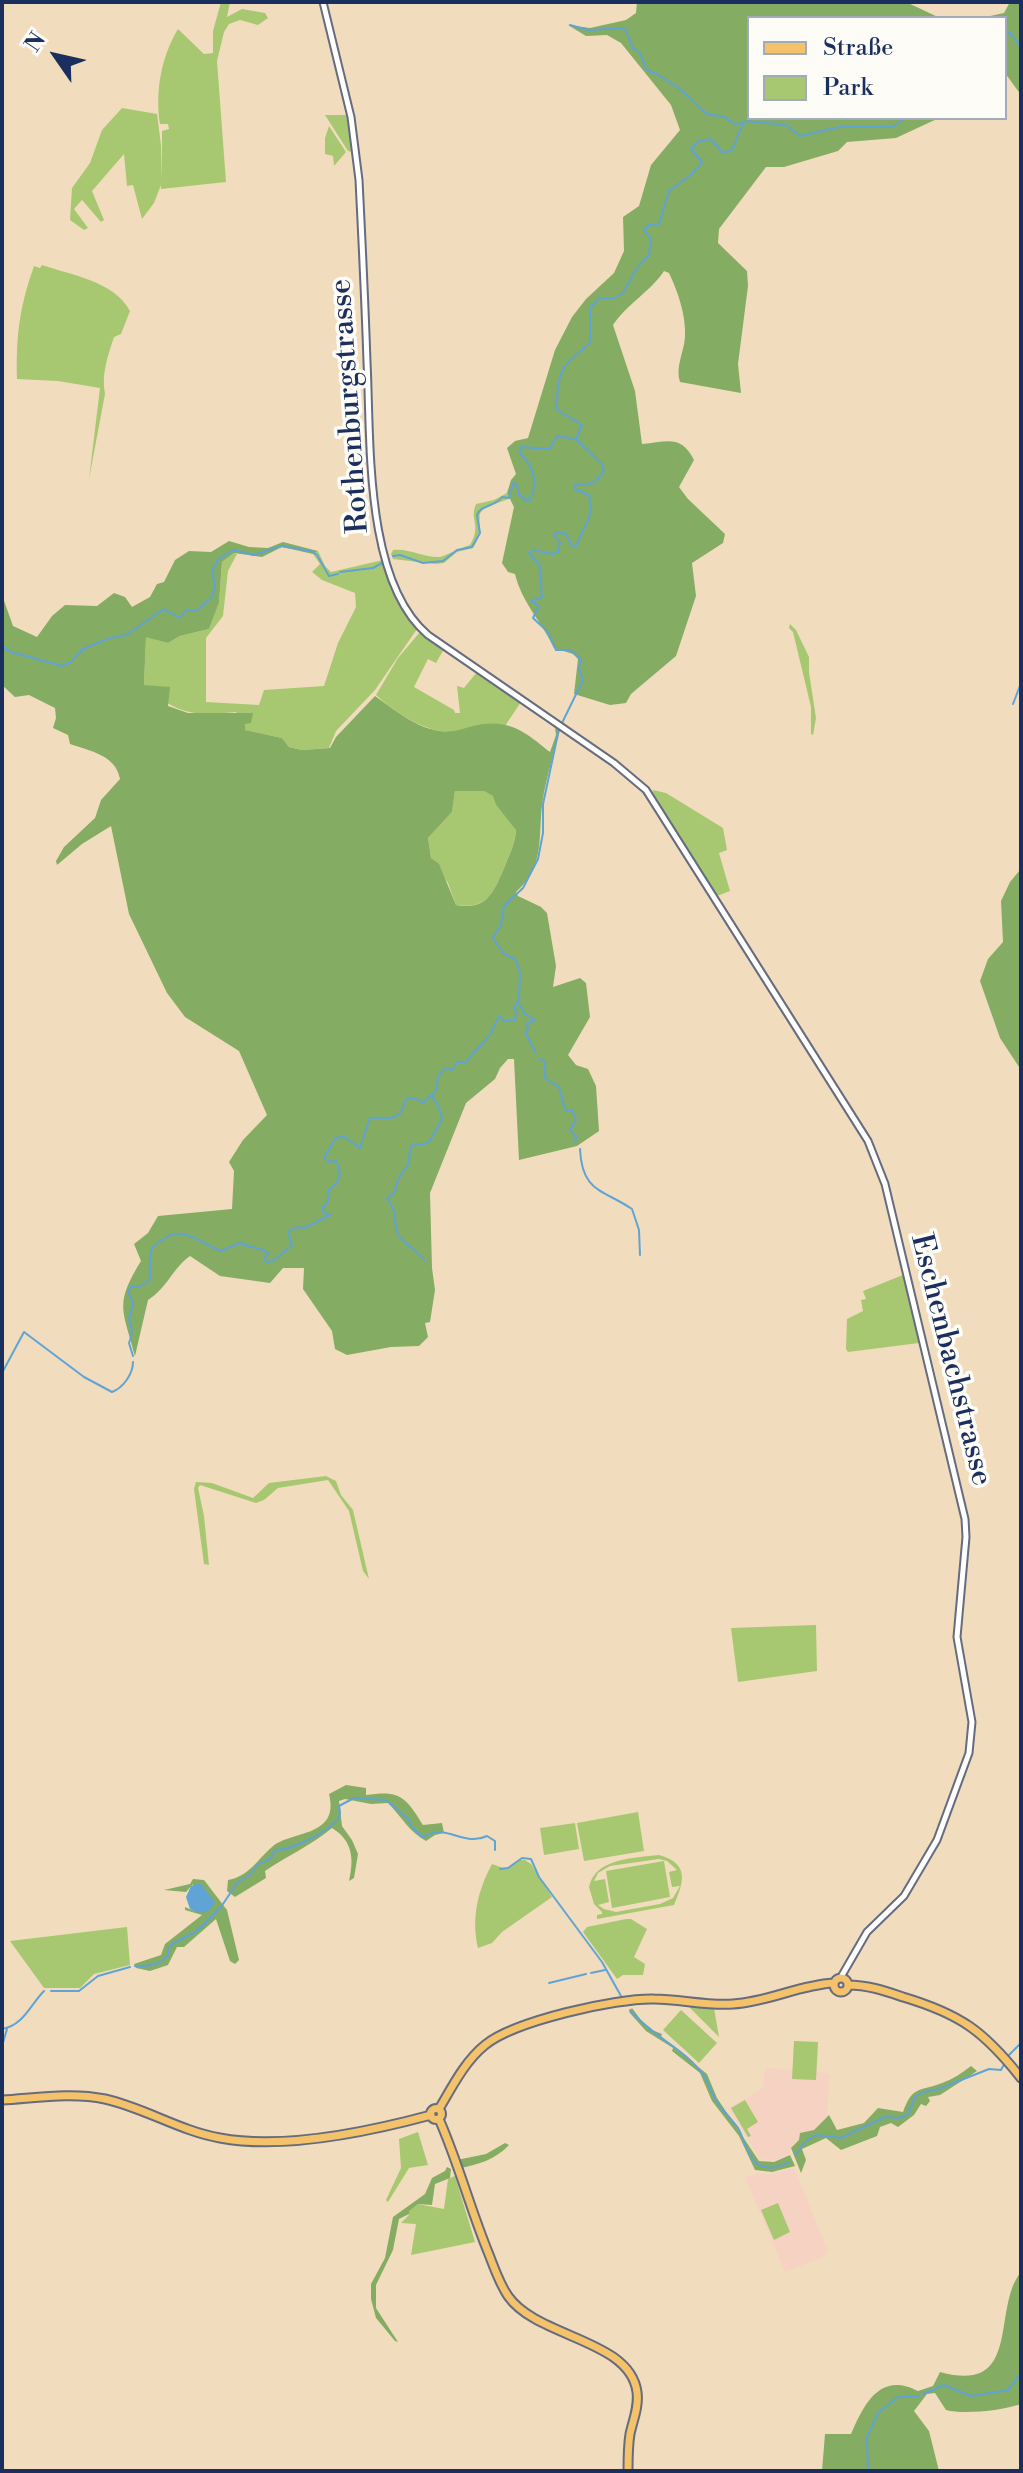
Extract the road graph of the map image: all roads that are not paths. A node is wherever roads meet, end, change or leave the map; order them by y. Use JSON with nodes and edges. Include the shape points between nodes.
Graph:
{"nodes":[{"id":1,"x":323,"y":2,"type":"edge"},
{"id":2,"x":640,"y":784,"type":"joint"},
{"id":3,"x":841,"y":1977,"type":"junction"},
{"id":4,"x":833,"y":1983,"type":"junction"},
{"id":5,"x":848,"y":1985,"type":"junction"},
{"id":6,"x":1021,"y":2078,"type":"edge"},
{"id":7,"x":2,"y":2100,"type":"edge"},
{"id":8,"x":435,"y":2117,"type":"junction"},
{"id":9,"x":628,"y":2471,"type":"edge"}],
"edges":[{"from":1,"to":2,"type":"street","name":"Rothenburgstrasse","via":[[359,180],[375,512],[400,599],[428,635]]},
{"from":2,"to":3,"type":"street","name":"Eschenbachstrasse","via":[[878,1162],[965,1514],[957,1637],[972,1722],[969,1753],[937,1840],[900,1902],[867,1932]]},
{"from":3,"to":4,"type":"main road"},
{"from":3,"to":5,"type":"main road"},
{"from":4,"to":5,"type":"main road","via":[[840,1992]]},
{"from":4,"to":8,"type":"main road","via":[[733,2004],[624,2001],[518,2027],[480,2050],[439,2109],[432,2109]]},
{"from":5,"to":6,"type":"main road","via":[[939,2008],[973,2027]]},
{"from":7,"to":8,"type":"main road","via":[[102,2098],[202,2134],[254,2142],[305,2139]]},
{"from":8,"to":9,"type":"main road","via":[[507,2294],[533,2320],[585,2342],[632,2377],[638,2394]]}]}
